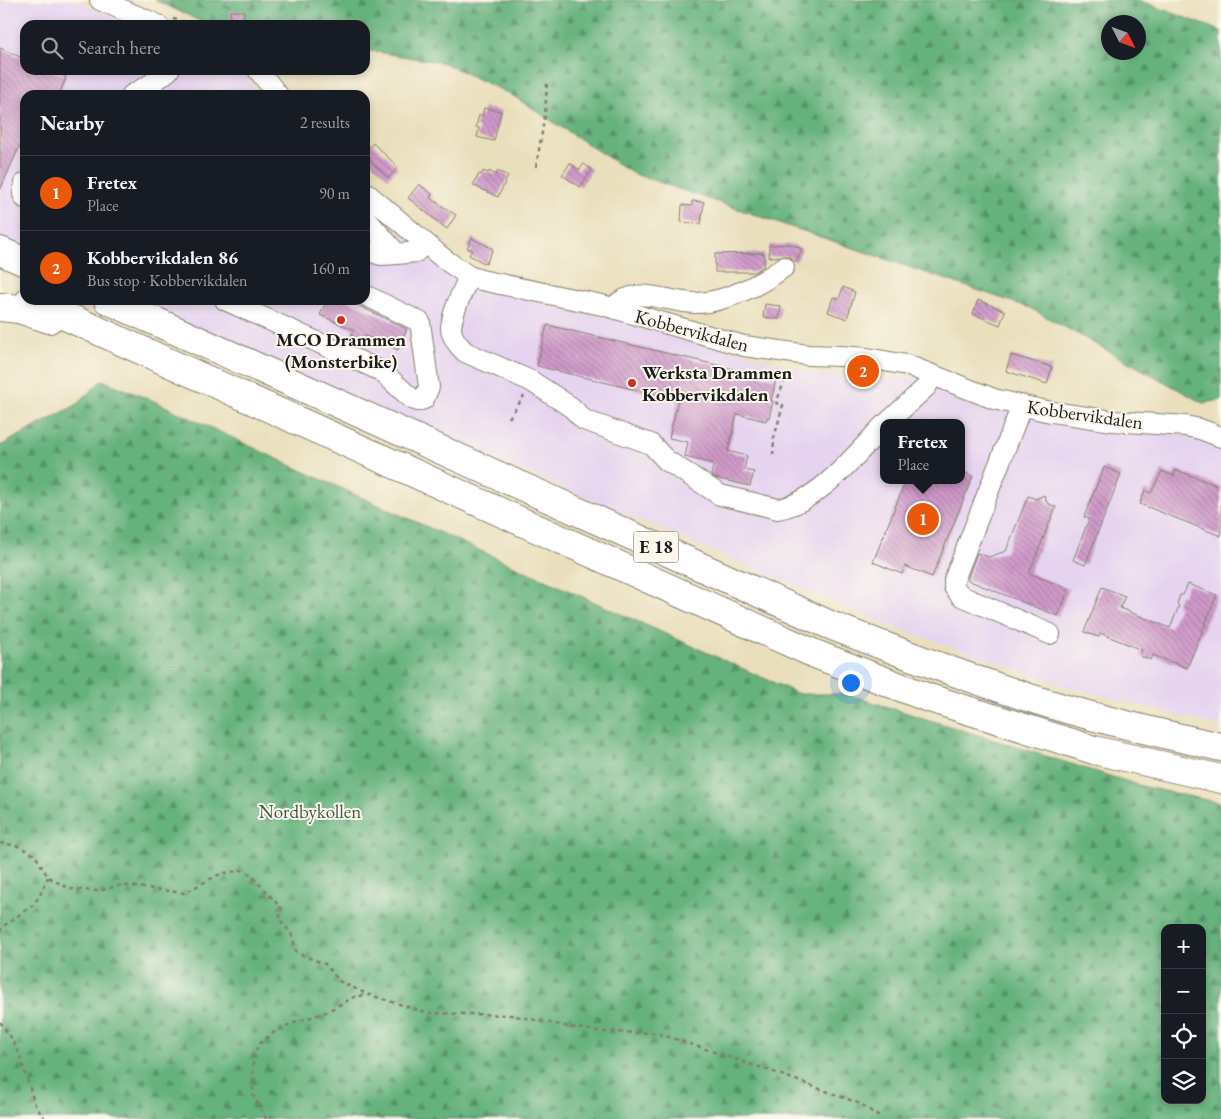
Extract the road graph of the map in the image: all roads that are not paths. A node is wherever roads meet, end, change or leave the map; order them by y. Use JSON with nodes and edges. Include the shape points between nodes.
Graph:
{"nodes":[{"id":1,"x":100,"y":0,"type":"edge"},
{"id":2,"x":146,"y":20,"type":"edge"},
{"id":3,"x":163,"y":75,"type":"edge"},
{"id":4,"x":262,"y":75,"type":"edge"},
{"id":5,"x":141,"y":90,"type":"edge"},
{"id":6,"x":274,"y":90,"type":"edge"},
{"id":7,"x":370,"y":196,"type":"edge"},
{"id":8,"x":370,"y":224,"type":"edge"},
{"id":9,"x":424,"y":243,"type":"junction"},
{"id":10,"x":0,"y":251,"type":"edge"},
{"id":11,"x":370,"y":252,"type":"edge"},
{"id":12,"x":397,"y":254,"type":"junction"},
{"id":13,"x":20,"y":260,"type":"edge"},
{"id":14,"x":784,"y":268,"type":"dead end"},
{"id":15,"x":469,"y":276,"type":"junction"},
{"id":16,"x":0,"y":286,"type":"edge"},
{"id":17,"x":20,"y":296,"type":"edge"},
{"id":18,"x":370,"y":297,"type":"edge"},
{"id":19,"x":41,"y":305,"type":"edge"},
{"id":20,"x":119,"y":305,"type":"edge"},
{"id":21,"x":236,"y":305,"type":"edge"},
{"id":22,"x":0,"y":306,"type":"edge"},
{"id":23,"x":612,"y":308,"type":"junction"},
{"id":24,"x":146,"y":352,"type":"junction"},
{"id":25,"x":931,"y":375,"type":"junction"},
{"id":26,"x":1022,"y":406,"type":"junction"},
{"id":27,"x":891,"y":419,"type":"edge"},
{"id":28,"x":880,"y":430,"type":"edge"},
{"id":29,"x":1221,"y":437,"type":"edge"},
{"id":30,"x":1050,"y":634,"type":"dead end"},
{"id":31,"x":1221,"y":747,"type":"edge"},
{"id":32,"x":1221,"y":779,"type":"edge"}],
"edges":[{"from":1,"to":2,"type":"street"},
{"from":3,"to":5,"type":"street"},
{"from":4,"to":6,"type":"street"},
{"from":7,"to":9,"type":"street","name":"Kobbervikdalen"},
{"from":8,"to":12,"type":"street"},
{"from":9,"to":12,"type":"street","via":[[416,252]]},
{"from":9,"to":15,"type":"street","name":"Kobbervikdalen"},
{"from":10,"to":13,"type":"highway"},
{"from":11,"to":12,"type":"street"},
{"from":14,"to":23,"type":"street","via":[[755,286],[718,300],[698,303],[643,295],[618,302]]},
{"from":15,"to":23,"type":"street","name":"Kobbervikdalen"},
{"from":15,"to":28,"type":"street","via":[[451,330],[465,352],[530,381],[571,407],[584,420],[651,444],[666,460],[720,495],[778,509],[787,507],[822,488]]},
{"from":16,"to":17,"type":"highway"},
{"from":18,"to":21,"type":"street","via":[[420,322],[429,387],[424,399],[412,399],[381,371]]},
{"from":19,"to":24,"type":"highway","number":"E 18"},
{"from":20,"to":31,"type":"highway","number":"E 18","via":[[830,625],[939,668],[1030,698]]},
{"from":22,"to":24,"type":"highway","via":[[19,309]]},
{"from":23,"to":25,"type":"street","name":"Kobbervikdalen","via":[[744,346],[793,354],[891,362]]},
{"from":24,"to":32,"type":"highway","number":"E 18","via":[[815,654],[926,697],[1094,750]]},
{"from":25,"to":26,"type":"street","name":"Kobbervikdalen","via":[[986,397]]},
{"from":25,"to":27,"type":"street","via":[[926,386]]},
{"from":26,"to":29,"type":"street","name":"Kobbervikdalen","via":[[1112,422],[1185,426]]},
{"from":26,"to":30,"type":"street","via":[[954,587],[961,596]]}]}
